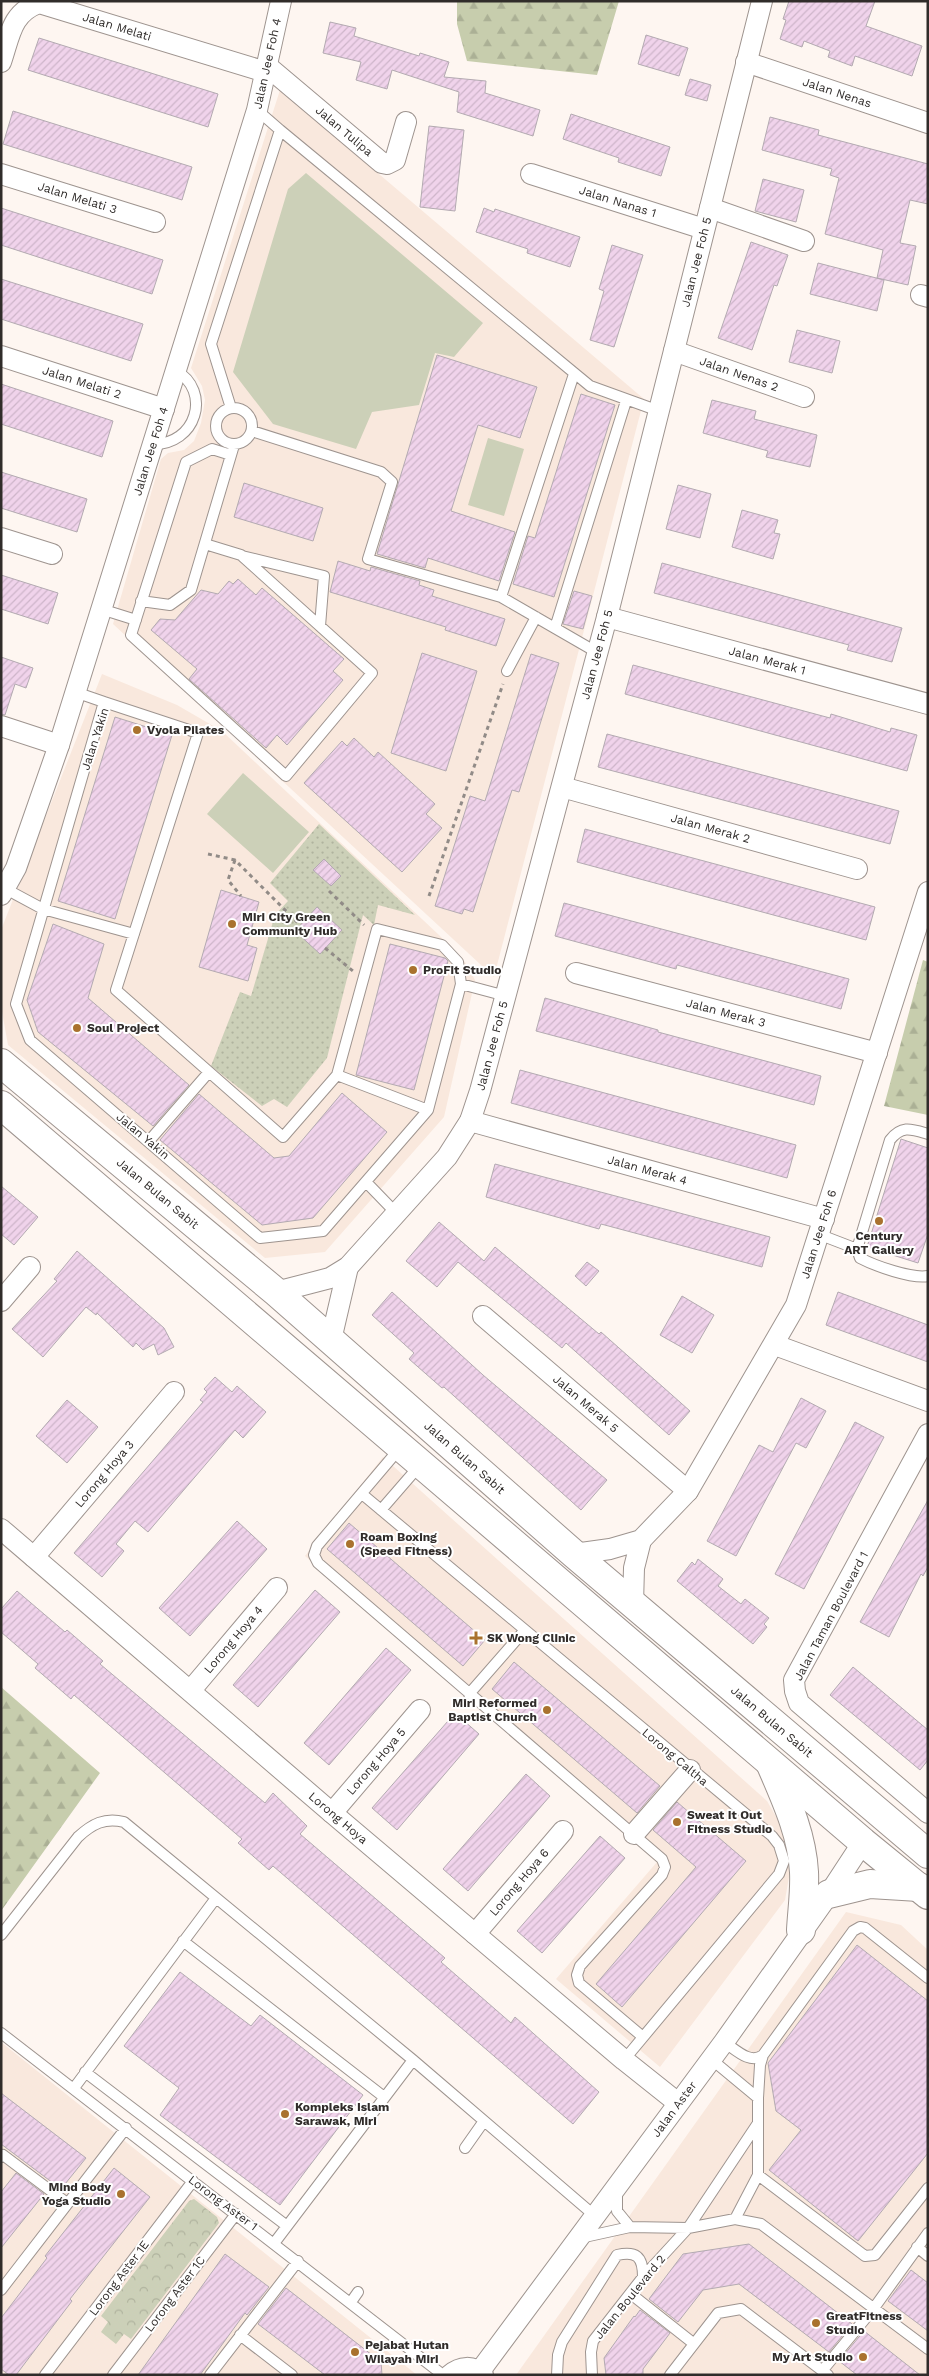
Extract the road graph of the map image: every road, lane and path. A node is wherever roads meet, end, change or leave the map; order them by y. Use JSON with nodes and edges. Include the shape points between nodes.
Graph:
{"nodes":[{"id":1,"x":281,"y":1,"type":"edge"},
{"id":2,"x":762,"y":1,"type":"edge"},
{"id":3,"x":1,"y":62,"type":"edge"},
{"id":4,"x":746,"y":62,"type":"junction"},
{"id":5,"x":266,"y":69,"type":"junction"},
{"id":6,"x":256,"y":110,"type":"junction"},
{"id":7,"x":406,"y":122,"type":"dead end"},
{"id":8,"x":928,"y":123,"type":"edge"},
{"id":9,"x":280,"y":130,"type":"junction"},
{"id":10,"x":1,"y":174,"type":"edge"},
{"id":11,"x":531,"y":174,"type":"dead end"},
{"id":12,"x":710,"y":208,"type":"junction"},
{"id":13,"x":154,"y":222,"type":"dead end"},
{"id":14,"x":704,"y":229,"type":"junction"},
{"id":15,"x":804,"y":241,"type":"dead end"},
{"id":16,"x":674,"y":351,"type":"junction"},
{"id":17,"x":1,"y":356,"type":"edge"},
{"id":18,"x":175,"y":370,"type":"junction"},
{"id":19,"x":574,"y":374,"type":"junction"},
{"id":20,"x":804,"y":396,"type":"dead end"},
{"id":21,"x":626,"y":401,"type":"junction"},
{"id":22,"x":231,"y":408,"type":"junction"},
{"id":23,"x":164,"y":409,"type":"junction"},
{"id":24,"x":659,"y":411,"type":"junction"},
{"id":25,"x":252,"y":431,"type":"junction"},
{"id":26,"x":218,"y":437,"type":"junction"},
{"id":27,"x":152,"y":444,"type":"junction"},
{"id":28,"x":212,"y":449,"type":"junction"},
{"id":29,"x":233,"y":450,"type":"junction"},
{"id":30,"x":1,"y":538,"type":"edge"},
{"id":31,"x":205,"y":544,"type":"junction"},
{"id":32,"x":52,"y":554,"type":"dead end"},
{"id":33,"x":241,"y":555,"type":"junction"},
{"id":34,"x":501,"y":597,"type":"junction"},
{"id":35,"x":142,"y":601,"type":"junction"},
{"id":36,"x":101,"y":609,"type":"junction"},
{"id":37,"x":607,"y":617,"type":"junction"},
{"id":38,"x":536,"y":618,"type":"junction"},
{"id":39,"x":136,"y":620,"type":"junction"},
{"id":40,"x":320,"y":626,"type":"junction"},
{"id":41,"x":555,"y":628,"type":"junction"},
{"id":42,"x":598,"y":653,"type":"junction"},
{"id":43,"x":507,"y":672,"type":"joint"},
{"id":44,"x":75,"y":692,"type":"junction"},
{"id":45,"x":104,"y":702,"type":"junction"},
{"id":46,"x":928,"y":704,"type":"edge"},
{"id":47,"x":1,"y":726,"type":"edge"},
{"id":48,"x":59,"y":745,"type":"junction"},
{"id":49,"x":562,"y":787,"type":"junction"},
{"id":50,"x":208,"y":854,"type":"dead end"},
{"id":51,"x":235,"y":860,"type":"junction"},
{"id":52,"x":857,"y":869,"type":"dead end"},
{"id":53,"x":3,"y":890,"type":"edge"},
{"id":54,"x":329,"y":891,"type":"dead end"},
{"id":55,"x":928,"y":892,"type":"edge"},
{"id":56,"x":241,"y":896,"type":"dead end"},
{"id":57,"x":430,"y":896,"type":"dead end"},
{"id":58,"x":43,"y":908,"type":"junction"},
{"id":59,"x":300,"y":926,"type":"dead end"},
{"id":60,"x":134,"y":934,"type":"junction"},
{"id":61,"x":375,"y":936,"type":"junction"},
{"id":62,"x":325,"y":948,"type":"dead end"},
{"id":63,"x":576,"y":973,"type":"dead end"},
{"id":64,"x":363,"y":979,"type":"junction"},
{"id":65,"x":461,"y":984,"type":"junction"},
{"id":66,"x":506,"y":996,"type":"junction"},
{"id":67,"x":876,"y":1053,"type":"junction"},
{"id":68,"x":1,"y":1062,"type":"edge"},
{"id":69,"x":209,"y":1072,"type":"junction"},
{"id":70,"x":337,"y":1075,"type":"junction"},
{"id":71,"x":1,"y":1105,"type":"edge"},
{"id":72,"x":428,"y":1110,"type":"junction"},
{"id":73,"x":470,"y":1121,"type":"junction"},
{"id":74,"x":928,"y":1134,"type":"edge"},
{"id":75,"x":149,"y":1141,"type":"junction"},
{"id":76,"x":366,"y":1182,"type":"junction"},
{"id":77,"x":396,"y":1213,"type":"junction"},
{"id":78,"x":821,"y":1226,"type":"junction"},
{"id":79,"x":856,"y":1249,"type":"junction"},
{"id":80,"x":348,"y":1267,"type":"junction"},
{"id":81,"x":30,"y":1268,"type":"dead end"},
{"id":82,"x":928,"y":1276,"type":"edge"},
{"id":83,"x":276,"y":1292,"type":"junction"},
{"id":84,"x":1,"y":1301,"type":"edge"},
{"id":85,"x":483,"y":1316,"type":"dead end"},
{"id":86,"x":331,"y":1340,"type":"junction"},
{"id":87,"x":774,"y":1345,"type":"junction"},
{"id":88,"x":174,"y":1392,"type":"dead end"},
{"id":89,"x":928,"y":1401,"type":"edge"},
{"id":90,"x":928,"y":1434,"type":"edge"},
{"id":91,"x":411,"y":1455,"type":"junction"},
{"id":92,"x":688,"y":1491,"type":"junction"},
{"id":93,"x":362,"y":1494,"type":"junction"},
{"id":94,"x":381,"y":1510,"type":"junction"},
{"id":95,"x":1,"y":1529,"type":"edge"},
{"id":96,"x":641,"y":1540,"type":"junction"},
{"id":97,"x":574,"y":1554,"type":"junction"},
{"id":98,"x":34,"y":1556,"type":"junction"},
{"id":99,"x":277,"y":1588,"type":"dead end"},
{"id":100,"x":634,"y":1604,"type":"junction"},
{"id":101,"x":524,"y":1631,"type":"junction"},
{"id":102,"x":191,"y":1690,"type":"junction"},
{"id":103,"x":468,"y":1694,"type":"junction"},
{"id":104,"x":420,"y":1710,"type":"dead end"},
{"id":105,"x":768,"y":1759,"type":"junction"},
{"id":106,"x":827,"y":1768,"type":"junction"},
{"id":107,"x":690,"y":1770,"type":"junction"},
{"id":108,"x":332,"y":1813,"type":"junction"},
{"id":109,"x":928,"y":1813,"type":"edge"},
{"id":110,"x":563,"y":1831,"type":"dead end"},
{"id":111,"x":634,"y":1834,"type":"junction"},
{"id":112,"x":863,"y":1842,"type":"junction"},
{"id":113,"x":928,"y":1854,"type":"edge"},
{"id":114,"x":923,"y":1891,"type":"edge"},
{"id":115,"x":829,"y":1894,"type":"junction"},
{"id":116,"x":216,"y":1898,"type":"junction"},
{"id":117,"x":801,"y":1930,"type":"junction"},
{"id":118,"x":475,"y":1934,"type":"junction"},
{"id":119,"x":1,"y":1935,"type":"edge"},
{"id":120,"x":183,"y":1941,"type":"junction"},
{"id":121,"x":928,"y":1978,"type":"edge"},
{"id":122,"x":1,"y":2033,"type":"edge"},
{"id":123,"x":643,"y":2037,"type":"junction"},
{"id":124,"x":724,"y":2042,"type":"junction"},
{"id":125,"x":763,"y":2055,"type":"junction"},
{"id":126,"x":711,"y":2058,"type":"junction"},
{"id":127,"x":413,"y":2060,"type":"junction"},
{"id":128,"x":624,"y":2060,"type":"junction"},
{"id":129,"x":85,"y":2072,"type":"junction"},
{"id":130,"x":74,"y":2088,"type":"junction"},
{"id":131,"x":384,"y":2097,"type":"junction"},
{"id":132,"x":758,"y":2098,"type":"junction"},
{"id":133,"x":678,"y":2103,"type":"junction"},
{"id":134,"x":484,"y":2121,"type":"junction"},
{"id":135,"x":758,"y":2123,"type":"junction"},
{"id":136,"x":126,"y":2128,"type":"junction"},
{"id":137,"x":465,"y":2148,"type":"dead end"},
{"id":138,"x":1,"y":2157,"type":"edge"},
{"id":139,"x":758,"y":2176,"type":"junction"},
{"id":140,"x":193,"y":2182,"type":"junction"},
{"id":141,"x":618,"y":2187,"type":"junction"},
{"id":142,"x":928,"y":2188,"type":"edge"},
{"id":143,"x":67,"y":2203,"type":"junction"},
{"id":144,"x":236,"y":2214,"type":"junction"},
{"id":145,"x":595,"y":2216,"type":"junction"},
{"id":146,"x":735,"y":2219,"type":"junction"},
{"id":147,"x":287,"y":2226,"type":"junction"},
{"id":148,"x":630,"y":2227,"type":"junction"},
{"id":149,"x":688,"y":2228,"type":"junction"},
{"id":150,"x":928,"y":2233,"type":"edge"},
{"id":151,"x":577,"y":2238,"type":"junction"},
{"id":152,"x":275,"y":2242,"type":"junction"},
{"id":153,"x":917,"y":2247,"type":"junction"},
{"id":154,"x":928,"y":2256,"type":"edge"},
{"id":155,"x":298,"y":2261,"type":"junction"},
{"id":156,"x":643,"y":2277,"type":"junction"},
{"id":157,"x":1,"y":2290,"type":"edge"},
{"id":158,"x":358,"y":2292,"type":"dead end"},
{"id":159,"x":631,"y":2294,"type":"junction"},
{"id":160,"x":352,"y":2302,"type":"junction"},
{"id":161,"x":874,"y":2308,"type":"junction"},
{"id":162,"x":240,"y":2335,"type":"junction"},
{"id":163,"x":693,"y":2343,"type":"junction"},
{"id":164,"x":928,"y":2348,"type":"edge"},
{"id":165,"x":436,"y":2372,"type":"edge"},
{"id":166,"x":481,"y":2373,"type":"edge"},
{"id":167,"x":825,"y":2373,"type":"edge"},
{"id":168,"x":46,"y":2375,"type":"edge"},
{"id":169,"x":113,"y":2375,"type":"edge"},
{"id":170,"x":210,"y":2375,"type":"edge"},
{"id":171,"x":292,"y":2375,"type":"edge"},
{"id":172,"x":443,"y":2375,"type":"edge"},
{"id":173,"x":557,"y":2375,"type":"edge"},
{"id":174,"x":592,"y":2375,"type":"edge"},
{"id":175,"x":670,"y":2375,"type":"edge"}],
"edges":[{"from":1,"to":5,"type":"street","name":"Jalan Jee Foh 4"},
{"from":2,"to":4,"type":"street","name":"Jalan Jee Foh 5"},
{"from":3,"to":5,"type":"street","name":"Jalan Melati","via":[[15,20],[25,8],[39,3]]},
{"from":4,"to":8,"type":"street","name":"Jalan Nenas"},
{"from":4,"to":12,"type":"street","name":"Jalan Jee Foh 5"},
{"from":5,"to":6,"type":"street","name":"Jalan Jee Foh 4"},
{"from":5,"to":7,"type":"street","name":"Jalan Tulipa","via":[[387,164],[395,160]]},
{"from":6,"to":9,"type":"lane"},
{"from":6,"to":18,"type":"street","name":"Jalan Jee Foh 4"},
{"from":9,"to":19,"type":"lane"},
{"from":9,"to":22,"type":"lane","via":[[211,344]]},
{"from":10,"to":13,"type":"street","name":"Jalan Melati 3"},
{"from":11,"to":14,"type":"street","name":"Jalan Nanas 1"},
{"from":12,"to":14,"type":"street","name":"Jalan Jee Foh 5"},
{"from":12,"to":15,"type":"street"},
{"from":14,"to":16,"type":"street","name":"Jalan Jee Foh 5"},
{"from":16,"to":20,"type":"street","name":"Jalan Nenas 2"},
{"from":16,"to":24,"type":"street","name":"Jalan Jee Foh 5"},
{"from":17,"to":23,"type":"street","name":"Jalan Melati 2"},
{"from":18,"to":23,"type":"street","name":"Jalan Jee Foh 4"},
{"from":18,"to":27,"type":"lane","via":[[190,383],[195,396],[192,422],[174,441]]},
{"from":19,"to":21,"type":"lane","via":[[590,386]]},
{"from":19,"to":34,"type":"lane"},
{"from":21,"to":24,"type":"lane"},
{"from":21,"to":41,"type":"lane"},
{"from":22,"to":25,"type":"lane","via":[[248,414]]},
{"from":22,"to":26,"type":"lane","via":[[217,419]]},
{"from":23,"to":27,"type":"street","name":"Jalan Jee Foh 4"},
{"from":24,"to":37,"type":"street","name":"Jalan Jee Foh 5"},
{"from":25,"to":29,"type":"lane","via":[[245,442]]},
{"from":25,"to":34,"type":"lane","via":[[381,472],[392,482],[368,559]]},
{"from":26,"to":28,"type":"lane"},
{"from":26,"to":29,"type":"lane"},
{"from":27,"to":36,"type":"street","name":"Jalan Jee Foh 4"},
{"from":28,"to":29,"type":"lane"},
{"from":28,"to":35,"type":"lane","via":[[186,462]]},
{"from":29,"to":31,"type":"lane"},
{"from":30,"to":32,"type":"street"},
{"from":31,"to":33,"type":"lane"},
{"from":31,"to":35,"type":"lane","via":[[191,590],[170,605]]},
{"from":33,"to":40,"type":"lane"},
{"from":33,"to":40,"type":"lane","via":[[324,576]]},
{"from":34,"to":38,"type":"lane"},
{"from":35,"to":39,"type":"lane"},
{"from":36,"to":39,"type":"lane"},
{"from":36,"to":44,"type":"street","name":"Jalan Jee Foh 4"},
{"from":37,"to":42,"type":"street","name":"Jalan Jee Foh 5"},
{"from":37,"to":46,"type":"street","name":"Jalan Merak 1"},
{"from":38,"to":41,"type":"lane"},
{"from":38,"to":43,"type":"lane"},
{"from":39,"to":40,"type":"lane","via":[[132,635],[286,776],[372,673]]},
{"from":41,"to":42,"type":"lane"},
{"from":42,"to":49,"type":"street","name":"Jalan Jee Foh 5"},
{"from":43,"to":57,"type":"path"},
{"from":44,"to":45,"type":"lane"},
{"from":44,"to":48,"type":"street","name":"Jalan Jee Foh 4"},
{"from":45,"to":58,"type":"lane","name":"Jalan Yakin"},
{"from":45,"to":60,"type":"lane","name":"Jalan Yakin","via":[[198,733]]},
{"from":47,"to":48,"type":"street"},
{"from":48,"to":53,"type":"street","name":"Jalan Jee Foh 4","via":[[41,801]]},
{"from":49,"to":52,"type":"street","name":"Jalan Merak 2"},
{"from":49,"to":66,"type":"street","name":"Jalan Jee Foh 5"},
{"from":50,"to":51,"type":"path"},
{"from":51,"to":56,"type":"path","via":[[228,880]]},
{"from":51,"to":59,"type":"path"},
{"from":53,"to":58,"type":"lane"},
{"from":54,"to":61,"type":"path"},
{"from":55,"to":67,"type":"street","name":"Jalan Jee Foh 6"},
{"from":58,"to":60,"type":"lane"},
{"from":58,"to":75,"type":"lane","name":"Jalan Yakin","via":[[16,1004],[30,1040]]},
{"from":60,"to":69,"type":"lane","name":"Jalan Yakin","via":[[116,990]]},
{"from":61,"to":64,"type":"lane","name":"Jalan Yakin"},
{"from":61,"to":65,"type":"lane","name":"Jalan Yakin","via":[[377,929],[442,945],[458,962]]},
{"from":62,"to":64,"type":"path"},
{"from":63,"to":67,"type":"street","name":"Jalan Merak 3"},
{"from":64,"to":70,"type":"lane","name":"Jalan Yakin"},
{"from":65,"to":66,"type":"lane"},
{"from":65,"to":72,"type":"lane","name":"Jalan Yakin"},
{"from":66,"to":73,"type":"street","name":"Jalan Jee Foh 5"},
{"from":67,"to":78,"type":"street","name":"Jalan Jee Foh 6"},
{"from":68,"to":83,"type":"main road","name":"Jalan Bulan Sabit"},
{"from":69,"to":70,"type":"lane","name":"Jalan Yakin","via":[[283,1137]]},
{"from":69,"to":75,"type":"lane"},
{"from":70,"to":72,"type":"lane"},
{"from":71,"to":91,"type":"main road"},
{"from":72,"to":76,"type":"lane","name":"Jalan Yakin"},
{"from":73,"to":77,"type":"street","name":"Jalan Jee Foh 5","via":[[447,1157]]},
{"from":73,"to":78,"type":"street","name":"Jalan Merak 4"},
{"from":74,"to":79,"type":"lane","via":[[907,1128],[897,1131],[890,1140]]},
{"from":75,"to":76,"type":"lane","name":"Jalan Yakin","via":[[260,1238],[323,1231]]},
{"from":76,"to":77,"type":"lane"},
{"from":77,"to":80,"type":"street","name":"Jalan Jee Foh 5"},
{"from":78,"to":79,"type":"lane"},
{"from":78,"to":87,"type":"street","name":"Jalan Jee Foh 6","via":[[796,1305]]},
{"from":79,"to":82,"type":"lane","via":[[860,1258],[868,1263],[916,1276]]},
{"from":80,"to":83,"type":"street","name":"Jalan Jee Foh 5","via":[[330,1278]]},
{"from":80,"to":86,"type":"street","name":"Jalan Jee Foh 5"},
{"from":81,"to":84,"type":"street"},
{"from":83,"to":86,"type":"main road","name":"Jalan Bulan Sabit"},
{"from":85,"to":92,"type":"street","name":"Jalan Merak 5"},
{"from":86,"to":97,"type":"main road","name":"Jalan Bulan Sabit"},
{"from":87,"to":89,"type":"street"},
{"from":87,"to":92,"type":"street","name":"Jalan Jee Foh 6"},
{"from":88,"to":98,"type":"street","name":"Lorong Hoya 3"},
{"from":90,"to":109,"type":"street","name":"Jalan Taman Boulevard 1","via":[[794,1680],[799,1703]]},
{"from":91,"to":93,"type":"lane"},
{"from":91,"to":94,"type":"lane"},
{"from":91,"to":105,"type":"main road"},
{"from":92,"to":96,"type":"street","name":"Jalan Jee Foh 6"},
{"from":93,"to":94,"type":"lane","name":"Lorong Caltha"},
{"from":93,"to":103,"type":"lane","via":[[316,1546],[314,1555],[318,1563]]},
{"from":94,"to":101,"type":"lane","name":"Lorong Caltha"},
{"from":95,"to":98,"type":"street","name":"Lorong Hoya"},
{"from":96,"to":97,"type":"street"},
{"from":96,"to":100,"type":"street","name":"Jalan Jee Foh 6","via":[[634,1568]]},
{"from":97,"to":100,"type":"main road","name":"Jalan Bulan Sabit"},
{"from":98,"to":102,"type":"street","name":"Lorong Hoya"},
{"from":99,"to":102,"type":"street","name":"Lorong Hoya 4"},
{"from":100,"to":106,"type":"main road","name":"Jalan Bulan Sabit"},
{"from":101,"to":103,"type":"lane"},
{"from":101,"to":107,"type":"lane","name":"Lorong Caltha"},
{"from":102,"to":108,"type":"street","name":"Lorong Hoya"},
{"from":103,"to":111,"type":"lane"},
{"from":104,"to":108,"type":"street","name":"Lorong Hoya 5"},
{"from":105,"to":112,"type":"main road"},
{"from":105,"to":117,"type":"main road","via":[[794,1821],[802,1854]]},
{"from":106,"to":112,"type":"main road","via":[[844,1795]]},
{"from":106,"to":113,"type":"main road","name":"Jalan Bulan Sabit"},
{"from":107,"to":111,"type":"street"},
{"from":107,"to":123,"type":"lane","name":"Lorong Caltha","via":[[772,1836],[779,1845],[784,1862],[779,1874]]},
{"from":108,"to":118,"type":"street","name":"Lorong Hoya"},
{"from":110,"to":118,"type":"street","name":"Lorong Hoya 6"},
{"from":111,"to":123,"type":"lane","via":[[662,1859],[662,1875],[580,1966],[577,1975],[579,1982]]},
{"from":112,"to":113,"type":"main road"},
{"from":112,"to":114,"type":"main road"},
{"from":112,"to":115,"type":"street","name":"Jalan Aster"},
{"from":114,"to":115,"type":"main road","via":[[870,1884]]},
{"from":115,"to":117,"type":"street","name":"Jalan Aster"},
{"from":116,"to":119,"type":"lane","via":[[124,1822],[114,1820],[90,1825],[78,1837]]},
{"from":116,"to":120,"type":"lane"},
{"from":116,"to":127,"type":"lane"},
{"from":117,"to":124,"type":"street","name":"Jalan Aster"},
{"from":118,"to":128,"type":"street","name":"Lorong Hoya"},
{"from":120,"to":129,"type":"lane"},
{"from":120,"to":131,"type":"lane"},
{"from":121,"to":125,"type":"lane","via":[[860,1927],[853,1931]]},
{"from":122,"to":130,"type":"lane","name":"Lorong Aster 1"},
{"from":123,"to":128,"type":"lane","name":"Lorong Caltha"},
{"from":124,"to":125,"type":"lane","via":[[749,2058]]},
{"from":124,"to":126,"type":"street","name":"Jalan Aster"},
{"from":125,"to":132,"type":"lane"},
{"from":126,"to":132,"type":"lane"},
{"from":126,"to":133,"type":"street","name":"Jalan Aster"},
{"from":127,"to":131,"type":"lane"},
{"from":127,"to":134,"type":"lane"},
{"from":128,"to":133,"type":"street","name":"Lorong Hoya"},
{"from":129,"to":130,"type":"lane"},
{"from":129,"to":147,"type":"lane"},
{"from":130,"to":136,"type":"lane","name":"Lorong Aster 1"},
{"from":131,"to":147,"type":"lane"},
{"from":132,"to":135,"type":"lane"},
{"from":133,"to":141,"type":"street","name":"Jalan Aster"},
{"from":134,"to":137,"type":"lane"},
{"from":134,"to":145,"type":"lane"},
{"from":135,"to":139,"type":"lane"},
{"from":135,"to":149,"type":"lane","name":"Jalan Boulevard 2"},
{"from":136,"to":140,"type":"lane","name":"Lorong Aster 1"},
{"from":136,"to":143,"type":"lane"},
{"from":138,"to":143,"type":"lane","via":[[3,2155]]},
{"from":139,"to":142,"type":"lane","via":[[866,2256],[875,2255]]},
{"from":139,"to":146,"type":"lane"},
{"from":140,"to":144,"type":"lane","name":"Lorong Aster 1"},
{"from":140,"to":168,"type":"lane","name":"Lorong Aster 1E"},
{"from":141,"to":145,"type":"street","name":"Jalan Aster"},
{"from":141,"to":148,"type":"lane","via":[[617,2211]]},
{"from":143,"to":157,"type":"lane"},
{"from":144,"to":152,"type":"lane","name":"Lorong Aster 1"},
{"from":144,"to":169,"type":"lane","name":"Lorong Aster 1C"},
{"from":145,"to":151,"type":"street","name":"Jalan Aster"},
{"from":146,"to":149,"type":"lane"},
{"from":146,"to":161,"type":"lane","via":[[761,2224]]},
{"from":147,"to":152,"type":"lane"},
{"from":148,"to":149,"type":"lane"},
{"from":148,"to":151,"type":"lane"},
{"from":149,"to":156,"type":"lane","name":"Jalan Boulevard 2"},
{"from":150,"to":153,"type":"lane"},
{"from":151,"to":166,"type":"street","name":"Jalan Aster"},
{"from":152,"to":155,"type":"lane","name":"Lorong Aster 1"},
{"from":153,"to":154,"type":"lane"},
{"from":153,"to":161,"type":"lane"},
{"from":155,"to":160,"type":"lane","name":"Lorong Aster 1"},
{"from":155,"to":162,"type":"lane"},
{"from":156,"to":159,"type":"lane","name":"Jalan Boulevard 2"},
{"from":156,"to":173,"type":"lane","via":[[643,2268],[636,2255],[630,2252],[617,2255],[562,2342]]},
{"from":158,"to":160,"type":"lane"},
{"from":159,"to":163,"type":"lane"},
{"from":159,"to":174,"type":"lane","name":"Jalan Boulevard 2","via":[[593,2341],[590,2352]]},
{"from":160,"to":165,"type":"lane","name":"Lorong Aster 1"},
{"from":161,"to":164,"type":"lane"},
{"from":161,"to":167,"type":"lane"},
{"from":162,"to":170,"type":"lane"},
{"from":162,"to":171,"type":"lane"},
{"from":163,"to":167,"type":"lane","via":[[718,2313],[741,2309]]},
{"from":163,"to":175,"type":"lane"},
{"from":165,"to":166,"type":"street","via":[[465,2367]]},
{"from":165,"to":172,"type":"lane","name":"Lorong Aster 1"}]}
